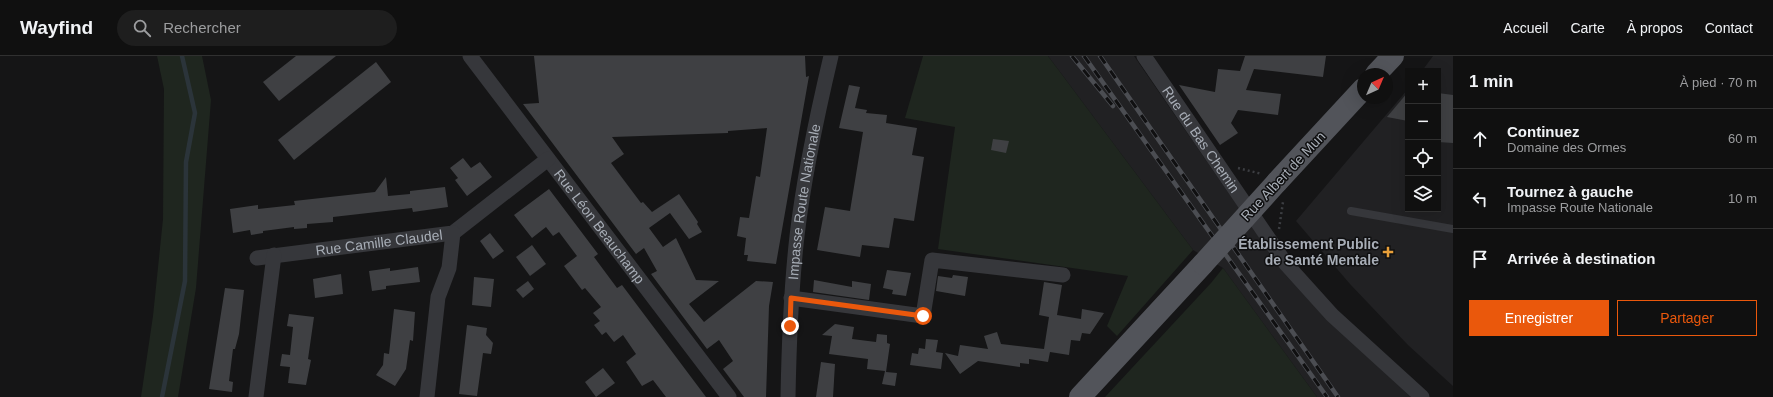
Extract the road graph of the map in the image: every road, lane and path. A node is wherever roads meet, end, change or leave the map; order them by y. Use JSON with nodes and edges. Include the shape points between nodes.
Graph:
{"nodes":[{"id":1,"x":470,"y":56,"type":"edge"},
{"id":2,"x":831,"y":56,"type":"edge"},
{"id":3,"x":1144,"y":56,"type":"edge"},
{"id":4,"x":1393,"y":56,"type":"edge"},
{"id":5,"x":1382,"y":68,"type":"edge"},
{"id":6,"x":1357,"y":95,"type":"edge"},
{"id":7,"x":548,"y":159,"type":"junction"},
{"id":8,"x":1236,"y":168,"type":"dead end"},
{"id":9,"x":1275,"y":184,"type":"junction"},
{"id":10,"x":1351,"y":211,"type":"dead end"},
{"id":11,"x":1453,"y":229,"type":"edge"},
{"id":12,"x":1279,"y":232,"type":"dead end"},
{"id":13,"x":453,"y":233,"type":"junction"},
{"id":14,"x":274,"y":255,"type":"junction"},
{"id":15,"x":256,"y":258,"type":"dead end"},
{"id":16,"x":1063,"y":275,"type":"dead end"},
{"id":17,"x":791,"y":298,"type":"junction"},
{"id":18,"x":256,"y":397,"type":"edge"},
{"id":19,"x":427,"y":397,"type":"edge"},
{"id":20,"x":730,"y":397,"type":"edge"},
{"id":21,"x":788,"y":397,"type":"edge"},
{"id":22,"x":1080,"y":397,"type":"edge"},
{"id":23,"x":1422,"y":397,"type":"edge"}],
"edges":[{"from":1,"to":7,"type":"street","name":"Rue Léon Beauchamp"},
{"from":2,"to":17,"type":"street","name":"Impasse Route Nationale","via":[[804,192]]},
{"from":3,"to":23,"type":"street","name":"Rue du Bas Chemin","via":[[1286,264],[1332,315]]},
{"from":4,"to":5,"type":"main road"},
{"from":6,"to":9,"type":"main road","name":"Rue Albert de Mun"},
{"from":7,"to":13,"type":"street","name":"Rue Camille Claudel"},
{"from":7,"to":20,"type":"street","name":"Rue Léon Beauchamp"},
{"from":8,"to":9,"type":"path"},
{"from":9,"to":12,"type":"path"},
{"from":9,"to":22,"type":"main road","name":"Rue Albert de Mun","bridge":true},
{"from":10,"to":11,"type":"lane"},
{"from":13,"to":14,"type":"street","name":"Rue Camille Claudel"},
{"from":13,"to":19,"type":"street","via":[[449,268],[438,297]]},
{"from":14,"to":15,"type":"street","name":"Rue Camille Claudel"},
{"from":14,"to":18,"type":"street"},
{"from":16,"to":17,"type":"street","via":[[932,260],[923,316]]},
{"from":17,"to":21,"type":"street","name":"Impasse Route Nationale"}]}
